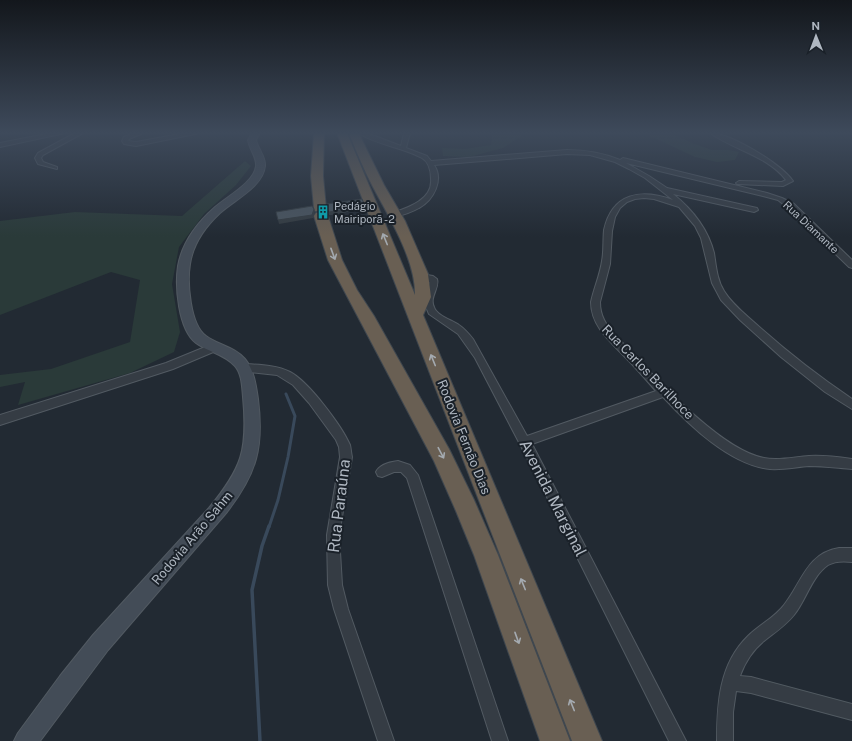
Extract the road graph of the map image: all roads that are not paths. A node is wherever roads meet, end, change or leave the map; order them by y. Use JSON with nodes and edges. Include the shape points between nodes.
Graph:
{"nodes":[{"id":1,"x":260,"y":168,"type":"edge"},
{"id":2,"x":317,"y":168,"type":"edge"},
{"id":3,"x":356,"y":168,"type":"edge"},
{"id":4,"x":370,"y":168,"type":"edge"},
{"id":5,"x":432,"y":168,"type":"edge"},
{"id":6,"x":629,"y":168,"type":"edge"},
{"id":7,"x":652,"y":168,"type":"edge"},
{"id":8,"x":775,"y":168,"type":"edge"},
{"id":9,"x":711,"y":182,"type":"junction"},
{"id":10,"x":664,"y":189,"type":"junction"},
{"id":11,"x":686,"y":209,"type":"junction"},
{"id":12,"x":754,"y":210,"type":"dead end"},
{"id":13,"x":395,"y":215,"type":"junction"},
{"id":14,"x":852,"y":265,"type":"edge"},
{"id":15,"x":422,"y":277,"type":"junction"},
{"id":16,"x":415,"y":315,"type":"junction"},
{"id":17,"x":215,"y":346,"type":"junction"},
{"id":18,"x":245,"y":368,"type":"junction"},
{"id":19,"x":665,"y":392,"type":"junction"},
{"id":20,"x":852,"y":405,"type":"edge"},
{"id":21,"x":0,"y":420,"type":"edge"},
{"id":22,"x":524,"y":442,"type":"junction"},
{"id":23,"x":852,"y":464,"type":"edge"},
{"id":24,"x":382,"y":472,"type":"dead end"},
{"id":25,"x":852,"y":555,"type":"edge"},
{"id":26,"x":729,"y":682,"type":"junction"},
{"id":27,"x":852,"y":712,"type":"edge"},
{"id":28,"x":26,"y":741,"type":"edge"},
{"id":29,"x":386,"y":741,"type":"edge"},
{"id":30,"x":500,"y":741,"type":"edge"},
{"id":31,"x":555,"y":741,"type":"edge"},
{"id":32,"x":587,"y":741,"type":"edge"},
{"id":33,"x":678,"y":741,"type":"edge"},
{"id":34,"x":725,"y":741,"type":"edge"}],
"edges":[{"from":1,"to":17,"type":"street","via":[[250,183],[206,222],[186,253],[183,293],[190,324],[201,340]]},
{"from":2,"to":31,"type":"highway","name":"Rodovia Fernão Dias","one_way":true,"via":[[320,212],[335,260],[442,456],[466,508]]},
{"from":16,"to":3,"type":"highway","name":"Rodovia Fernão Dias","one_way":true},
{"from":4,"to":13,"type":"highway"},
{"from":5,"to":13,"type":"street","via":[[436,177],[434,188],[429,195],[418,206]]},
{"from":6,"to":10,"type":"street"},
{"from":7,"to":9,"type":"street","name":"Rua Diamante"},
{"from":8,"to":9,"type":"street","via":[[790,181],[783,184]]},
{"from":9,"to":14,"type":"street","name":"Rua Diamante","via":[[780,199],[791,206]]},
{"from":10,"to":11,"type":"street"},
{"from":10,"to":12,"type":"street"},
{"from":11,"to":19,"type":"street","name":"Rua Carlos Barilhoce","via":[[667,200],[649,196],[635,196],[619,205],[608,231],[606,262],[596,301],[597,314],[606,331]]},
{"from":11,"to":20,"type":"street","via":[[705,237],[713,278],[736,311],[820,384]]},
{"from":13,"to":15,"type":"highway"},
{"from":15,"to":16,"type":"highway","via":[[423,297]]},
{"from":15,"to":22,"type":"street","name":"Avenida Marginal","via":[[434,281],[428,304],[436,315],[458,328],[470,340]]},
{"from":32,"to":16,"type":"highway","name":"Rodovia Fernão Dias","one_way":true},
{"from":17,"to":18,"type":"street","via":[[231,354]]},
{"from":17,"to":21,"type":"street","via":[[155,370]]},
{"from":18,"to":28,"type":"street","name":"Rodovia Arão Sahm","via":[[253,437],[243,472],[208,523],[112,628]]},
{"from":18,"to":29,"type":"street","name":"Rua Paraúna","via":[[279,372],[291,377],[300,385],[345,447],[346,457],[333,535],[335,585]]},
{"from":19,"to":22,"type":"street"},
{"from":19,"to":23,"type":"street","name":"Rua Carlos Barilhoce","via":[[729,448],[757,461],[771,464],[817,461]]},
{"from":22,"to":33,"type":"street","name":"Avenida Marginal"},
{"from":24,"to":30,"type":"street","via":[[399,466],[409,470],[412,475]]},
{"from":25,"to":26,"type":"street","via":[[841,554],[821,562],[783,617],[745,650]]},
{"from":26,"to":27,"type":"street","via":[[750,685]]},
{"from":26,"to":34,"type":"street","via":[[725,707]]}]}
